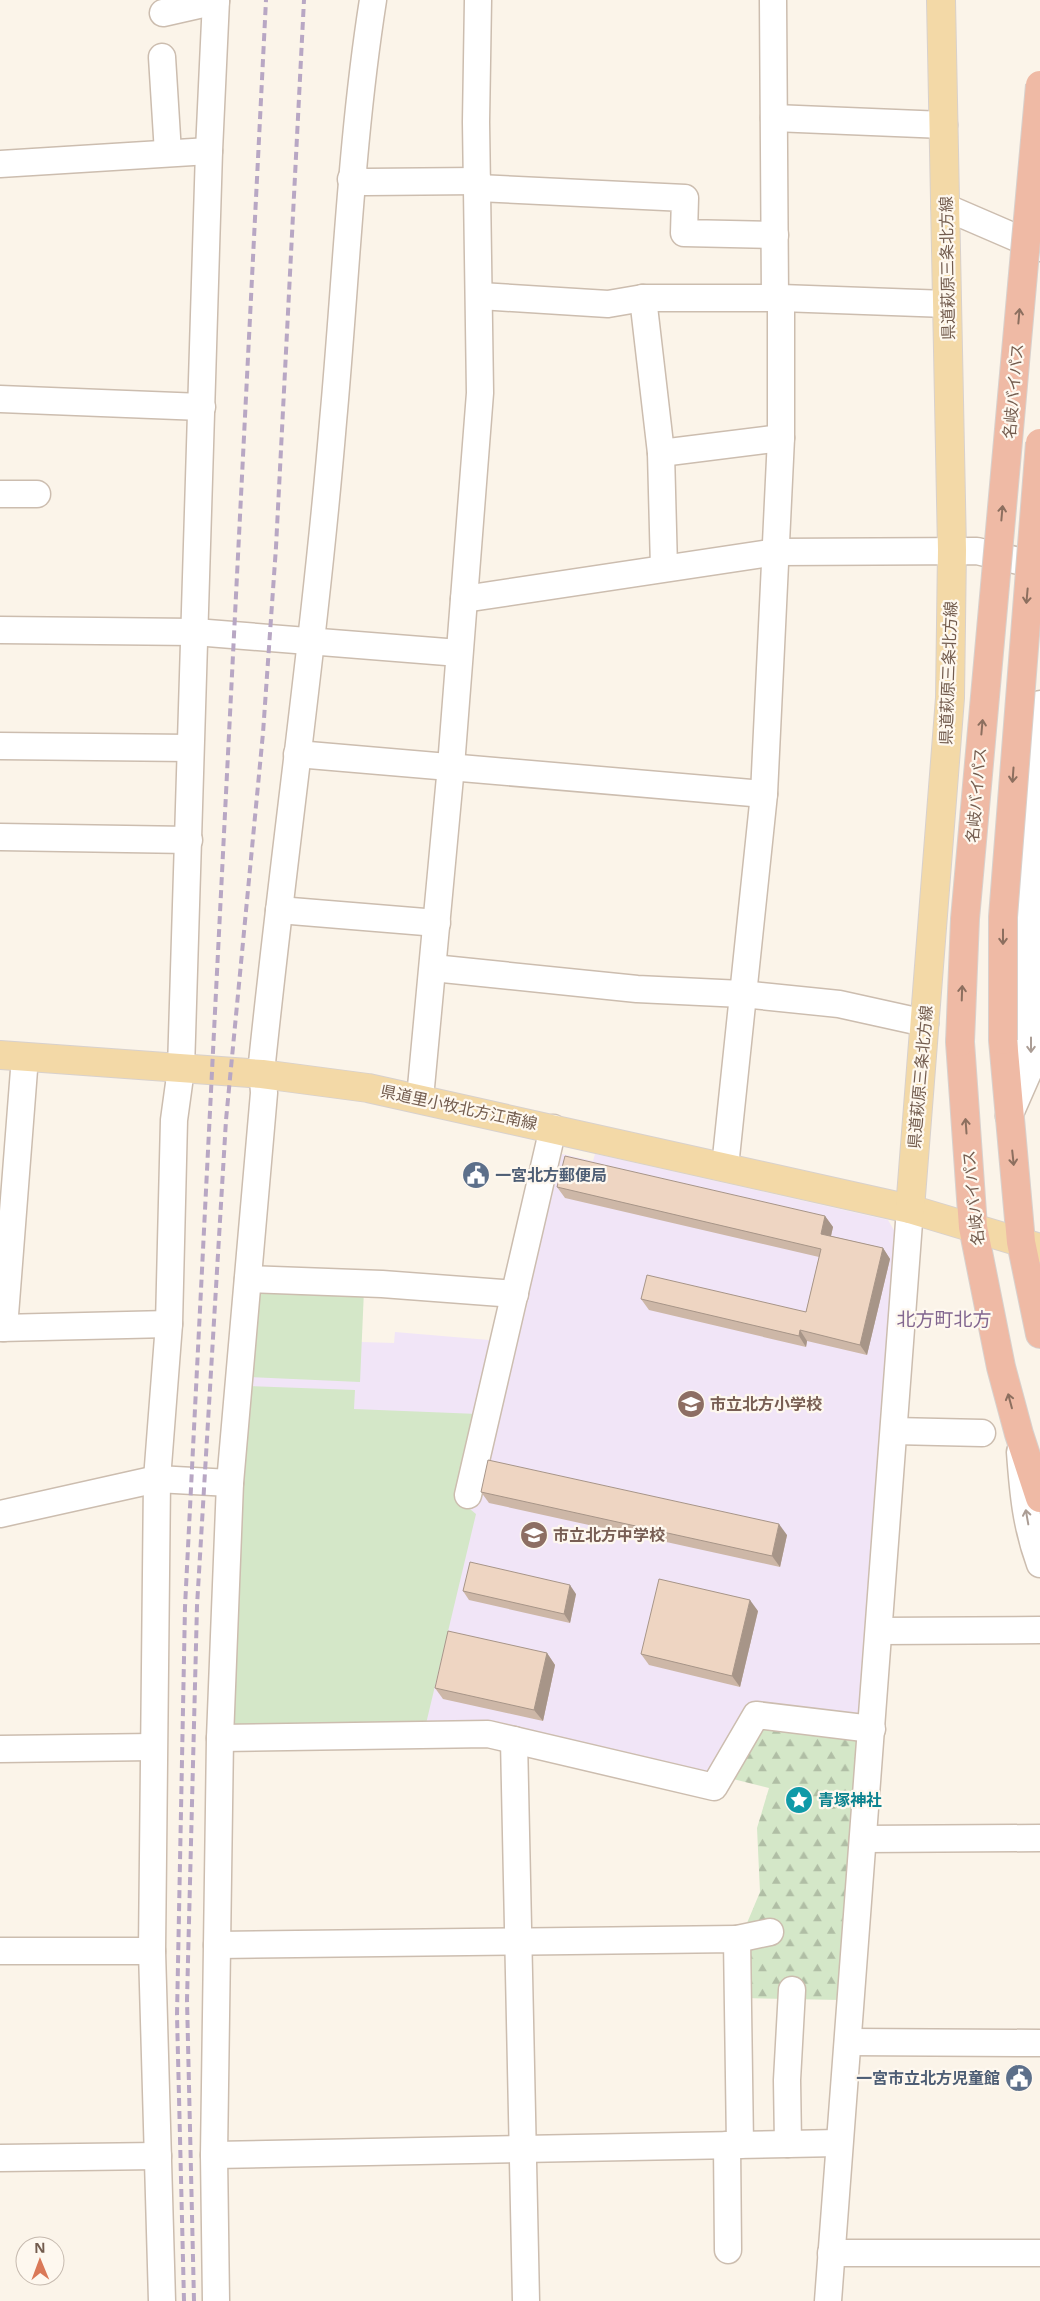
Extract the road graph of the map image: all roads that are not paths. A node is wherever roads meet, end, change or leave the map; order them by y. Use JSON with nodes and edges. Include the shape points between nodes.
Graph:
{"nodes":[{"id":1,"x":373,"y":0,"type":"edge"},
{"id":2,"x":478,"y":0,"type":"edge"},
{"id":3,"x":773,"y":0,"type":"edge"},
{"id":4,"x":941,"y":0,"type":"edge"},
{"id":5,"x":216,"y":1,"type":"edge"},
{"id":6,"x":163,"y":13,"type":"dead end"},
{"id":7,"x":162,"y":57,"type":"dead end"},
{"id":8,"x":1040,"y":85,"type":"edge"},
{"id":9,"x":774,"y":118,"type":"junction"},
{"id":10,"x":944,"y":125,"type":"junction"},
{"id":11,"x":209,"y":151,"type":"junction"},
{"id":12,"x":168,"y":153,"type":"junction"},
{"id":13,"x":0,"y":164,"type":"edge"},
{"id":14,"x":351,"y":179,"type":"junction"},
{"id":15,"x":478,"y":184,"type":"junction"},
{"id":16,"x":946,"y":207,"type":"junction"},
{"id":17,"x":775,"y":235,"type":"junction"},
{"id":18,"x":1040,"y":248,"type":"edge"},
{"id":19,"x":480,"y":296,"type":"junction"},
{"id":20,"x":643,"y":298,"type":"junction"},
{"id":21,"x":778,"y":298,"type":"junction"},
{"id":22,"x":947,"y":304,"type":"junction"},
{"id":23,"x":0,"y":399,"type":"edge"},
{"id":24,"x":202,"y":407,"type":"junction"},
{"id":25,"x":781,"y":438,"type":"junction"},
{"id":26,"x":1040,"y":442,"type":"edge"},
{"id":27,"x":660,"y":453,"type":"junction"},
{"id":28,"x":0,"y":494,"type":"edge"},
{"id":29,"x":37,"y":494,"type":"dead end"},
{"id":30,"x":952,"y":550,"type":"junction"},
{"id":31,"x":776,"y":552,"type":"junction"},
{"id":32,"x":1040,"y":566,"type":"edge"},
{"id":33,"x":664,"y":568,"type":"junction"},
{"id":34,"x":464,"y":599,"type":"junction"},
{"id":35,"x":0,"y":630,"type":"edge"},
{"id":36,"x":195,"y":632,"type":"junction"},
{"id":37,"x":310,"y":640,"type":"junction"},
{"id":38,"x":460,"y":653,"type":"junction"},
{"id":39,"x":1040,"y":704,"type":"edge"},
{"id":40,"x":0,"y":746,"type":"edge"},
{"id":41,"x":190,"y":748,"type":"junction"},
{"id":42,"x":297,"y":754,"type":"junction"},
{"id":43,"x":451,"y":766,"type":"junction"},
{"id":44,"x":1036,"y":770,"type":"edge"},
{"id":45,"x":764,"y":794,"type":"junction"},
{"id":46,"x":0,"y":837,"type":"edge"},
{"id":47,"x":189,"y":840,"type":"junction"},
{"id":48,"x":279,"y":910,"type":"junction"},
{"id":49,"x":437,"y":924,"type":"junction"},
{"id":50,"x":433,"y":968,"type":"junction"},
{"id":51,"x":742,"y":994,"type":"junction"},
{"id":52,"x":925,"y":1023,"type":"junction"},
{"id":53,"x":12,"y":1056,"type":"edge"},
{"id":54,"x":181,"y":1069,"type":"junction"},
{"id":55,"x":262,"y":1074,"type":"junction"},
{"id":56,"x":420,"y":1098,"type":"junction"},
{"id":57,"x":1009,"y":1116,"type":"junction"},
{"id":58,"x":553,"y":1128,"type":"junction"},
{"id":59,"x":725,"y":1167,"type":"junction"},
{"id":60,"x":910,"y":1209,"type":"junction"},
{"id":61,"x":973,"y":1227,"type":"junction"},
{"id":62,"x":1030,"y":1245,"type":"edge"},
{"id":63,"x":248,"y":1279,"type":"junction"},
{"id":64,"x":515,"y":1294,"type":"junction"},
{"id":65,"x":169,"y":1324,"type":"junction"},
{"id":66,"x":2,"y":1328,"type":"edge"},
{"id":67,"x":1040,"y":1334,"type":"edge"},
{"id":68,"x":894,"y":1431,"type":"junction"},
{"id":69,"x":982,"y":1433,"type":"dead end"},
{"id":70,"x":1019,"y":1434,"type":"junction"},
{"id":71,"x":157,"y":1479,"type":"junction"},
{"id":72,"x":230,"y":1483,"type":"junction"},
{"id":73,"x":468,"y":1495,"type":"dead end"},
{"id":74,"x":1040,"y":1498,"type":"edge"},
{"id":75,"x":0,"y":1514,"type":"edge"},
{"id":76,"x":1040,"y":1564,"type":"edge"},
{"id":77,"x":1040,"y":1630,"type":"edge"},
{"id":78,"x":879,"y":1631,"type":"junction"},
{"id":79,"x":872,"y":1729,"type":"junction"},
{"id":80,"x":220,"y":1738,"type":"junction"},
{"id":81,"x":514,"y":1740,"type":"junction"},
{"id":82,"x":153,"y":1747,"type":"junction"},
{"id":83,"x":0,"y":1749,"type":"edge"},
{"id":84,"x":1040,"y":1838,"type":"edge"},
{"id":85,"x":863,"y":1839,"type":"junction"},
{"id":86,"x":770,"y":1932,"type":"dead end"},
{"id":87,"x":737,"y":1940,"type":"junction"},
{"id":88,"x":519,"y":1941,"type":"junction"},
{"id":89,"x":217,"y":1945,"type":"junction"},
{"id":90,"x":0,"y":1951,"type":"edge"},
{"id":91,"x":152,"y":1951,"type":"junction"},
{"id":92,"x":792,"y":1990,"type":"dead end"},
{"id":93,"x":848,"y":2042,"type":"junction"},
{"id":94,"x":1040,"y":2043,"type":"edge"},
{"id":95,"x":839,"y":2143,"type":"junction"},
{"id":96,"x":788,"y":2144,"type":"junction"},
{"id":97,"x":734,"y":2145,"type":"junction"},
{"id":98,"x":523,"y":2148,"type":"junction"},
{"id":99,"x":214,"y":2155,"type":"junction"},
{"id":100,"x":158,"y":2156,"type":"junction"},
{"id":101,"x":0,"y":2158,"type":"edge"},
{"id":102,"x":728,"y":2250,"type":"dead end"},
{"id":103,"x":1040,"y":2252,"type":"edge"},
{"id":104,"x":831,"y":2253,"type":"junction"},
{"id":105,"x":162,"y":2301,"type":"edge"},
{"id":106,"x":216,"y":2301,"type":"edge"},
{"id":107,"x":526,"y":2301,"type":"edge"},
{"id":108,"x":828,"y":2301,"type":"edge"}],
"edges":[{"from":1,"to":14,"type":"street"},
{"from":2,"to":15,"type":"street"},
{"from":3,"to":9,"type":"street"},
{"from":4,"to":10,"type":"main road","name":"県道萩原三条北方線"},
{"from":5,"to":6,"type":"street"},
{"from":5,"to":11,"type":"street"},
{"from":7,"to":12,"type":"street"},
{"from":61,"to":8,"type":"highway","name":"名岐バイパス","one_way":true,"bridge":true,"via":[[960,1042],[965,919]]},
{"from":9,"to":10,"type":"street"},
{"from":9,"to":17,"type":"street"},
{"from":10,"to":16,"type":"main road","name":"県道萩原三条北方線"},
{"from":11,"to":12,"type":"street"},
{"from":11,"to":24,"type":"street"},
{"from":12,"to":13,"type":"street"},
{"from":14,"to":15,"type":"street"},
{"from":14,"to":37,"type":"street","via":[[333,424]]},
{"from":15,"to":17,"type":"street","via":[[685,198],[684,233]]},
{"from":15,"to":19,"type":"street"},
{"from":16,"to":18,"type":"street"},
{"from":16,"to":22,"type":"main road","name":"県道萩原三条北方線"},
{"from":17,"to":21,"type":"street"},
{"from":19,"to":20,"type":"street","via":[[608,304]]},
{"from":19,"to":34,"type":"street","via":[[480,394]]},
{"from":20,"to":21,"type":"street"},
{"from":20,"to":27,"type":"street"},
{"from":21,"to":22,"type":"street"},
{"from":21,"to":25,"type":"street"},
{"from":22,"to":30,"type":"main road","name":"県道萩原三条北方線"},
{"from":23,"to":24,"type":"street"},
{"from":24,"to":36,"type":"street"},
{"from":25,"to":27,"type":"street"},
{"from":25,"to":31,"type":"street"},
{"from":26,"to":57,"type":"highway","name":"名岐バイパス","one_way":true,"bridge":true,"via":[[1002,917],[1003,1040]]},
{"from":27,"to":33,"type":"street"},
{"from":28,"to":29,"type":"street"},
{"from":30,"to":31,"type":"street"},
{"from":30,"to":32,"type":"street","via":[[977,551]]},
{"from":30,"to":52,"type":"main road","name":"県道萩原三条北方線","via":[[950,698]]},
{"from":31,"to":33,"type":"street"},
{"from":31,"to":45,"type":"street"},
{"from":33,"to":34,"type":"street"},
{"from":34,"to":38,"type":"street"},
{"from":35,"to":36,"type":"street"},
{"from":36,"to":37,"type":"street"},
{"from":36,"to":41,"type":"street"},
{"from":37,"to":38,"type":"street"},
{"from":37,"to":42,"type":"street"},
{"from":38,"to":43,"type":"street"},
{"from":39,"to":44,"type":"street"},
{"from":40,"to":41,"type":"street"},
{"from":41,"to":47,"type":"street"},
{"from":42,"to":43,"type":"street"},
{"from":42,"to":48,"type":"street"},
{"from":43,"to":45,"type":"street"},
{"from":43,"to":49,"type":"street"},
{"from":44,"to":57,"type":"street","one_way":true,"via":[[1027,894],[1031,1066]]},
{"from":45,"to":51,"type":"street"},
{"from":46,"to":47,"type":"street"},
{"from":47,"to":54,"type":"street"},
{"from":48,"to":49,"type":"street"},
{"from":48,"to":55,"type":"street"},
{"from":49,"to":50,"type":"street"},
{"from":50,"to":51,"type":"street","via":[[637,989]]},
{"from":50,"to":56,"type":"street"},
{"from":51,"to":52,"type":"street","via":[[839,1004]]},
{"from":51,"to":59,"type":"street"},
{"from":52,"to":60,"type":"main road","name":"県道萩原三条北方線"},
{"from":53,"to":54,"type":"main road","name":"県道里小牧北方江南線"},
{"from":53,"to":66,"type":"street"},
{"from":54,"to":55,"type":"main road","name":"県道里小牧北方江南線"},
{"from":54,"to":65,"type":"street","via":[[174,1120]]},
{"from":55,"to":56,"type":"main road","name":"県道里小牧北方江南線","via":[[358,1086]]},
{"from":55,"to":63,"type":"street","via":[[264,1093]]},
{"from":56,"to":58,"type":"main road","name":"県道里小牧北方江南線"},
{"from":57,"to":62,"type":"highway","name":"名岐バイパス","one_way":true},
{"from":58,"to":59,"type":"main road","name":"県道里小牧北方江南線"},
{"from":58,"to":64,"type":"street"},
{"from":59,"to":60,"type":"main road","name":"県道里小牧北方江南線"},
{"from":60,"to":61,"type":"main road"},
{"from":60,"to":68,"type":"street"},
{"from":61,"to":62,"type":"main road"},
{"from":70,"to":61,"type":"highway","name":"名岐バイパス","one_way":true,"via":[[1001,1367]]},
{"from":62,"to":67,"type":"highway","name":"名岐バイパス"},
{"from":63,"to":64,"type":"street","via":[[382,1284]]},
{"from":63,"to":72,"type":"street"},
{"from":64,"to":73,"type":"street"},
{"from":65,"to":66,"type":"street"},
{"from":65,"to":71,"type":"street"},
{"from":68,"to":69,"type":"street"},
{"from":68,"to":78,"type":"street"},
{"from":70,"to":74,"type":"highway","name":"名岐バイパス"},
{"from":76,"to":70,"type":"street","one_way":true,"via":[[1030,1535],[1023,1496]]},
{"from":71,"to":72,"type":"street"},
{"from":71,"to":75,"type":"street"},
{"from":71,"to":82,"type":"street"},
{"from":72,"to":80,"type":"street"},
{"from":77,"to":78,"type":"street"},
{"from":78,"to":79,"type":"street"},
{"from":79,"to":81,"type":"street","via":[[756,1715],[714,1787]]},
{"from":79,"to":85,"type":"street"},
{"from":80,"to":81,"type":"street","via":[[488,1734]]},
{"from":80,"to":89,"type":"street"},
{"from":81,"to":88,"type":"street"},
{"from":82,"to":83,"type":"street"},
{"from":82,"to":91,"type":"street"},
{"from":84,"to":85,"type":"street"},
{"from":85,"to":93,"type":"street"},
{"from":86,"to":87,"type":"street"},
{"from":87,"to":88,"type":"street"},
{"from":87,"to":97,"type":"street"},
{"from":88,"to":89,"type":"street"},
{"from":88,"to":98,"type":"street"},
{"from":89,"to":99,"type":"street"},
{"from":90,"to":91,"type":"street"},
{"from":91,"to":100,"type":"street"},
{"from":92,"to":96,"type":"street","via":[[787,2080]]},
{"from":93,"to":94,"type":"street"},
{"from":93,"to":95,"type":"street"},
{"from":95,"to":96,"type":"street"},
{"from":95,"to":104,"type":"street"},
{"from":96,"to":97,"type":"street"},
{"from":97,"to":98,"type":"street"},
{"from":97,"to":102,"type":"street"},
{"from":98,"to":99,"type":"street"},
{"from":98,"to":107,"type":"street"},
{"from":99,"to":106,"type":"street"},
{"from":100,"to":101,"type":"street"},
{"from":100,"to":105,"type":"street"},
{"from":103,"to":104,"type":"street"},
{"from":104,"to":108,"type":"street"}]}
